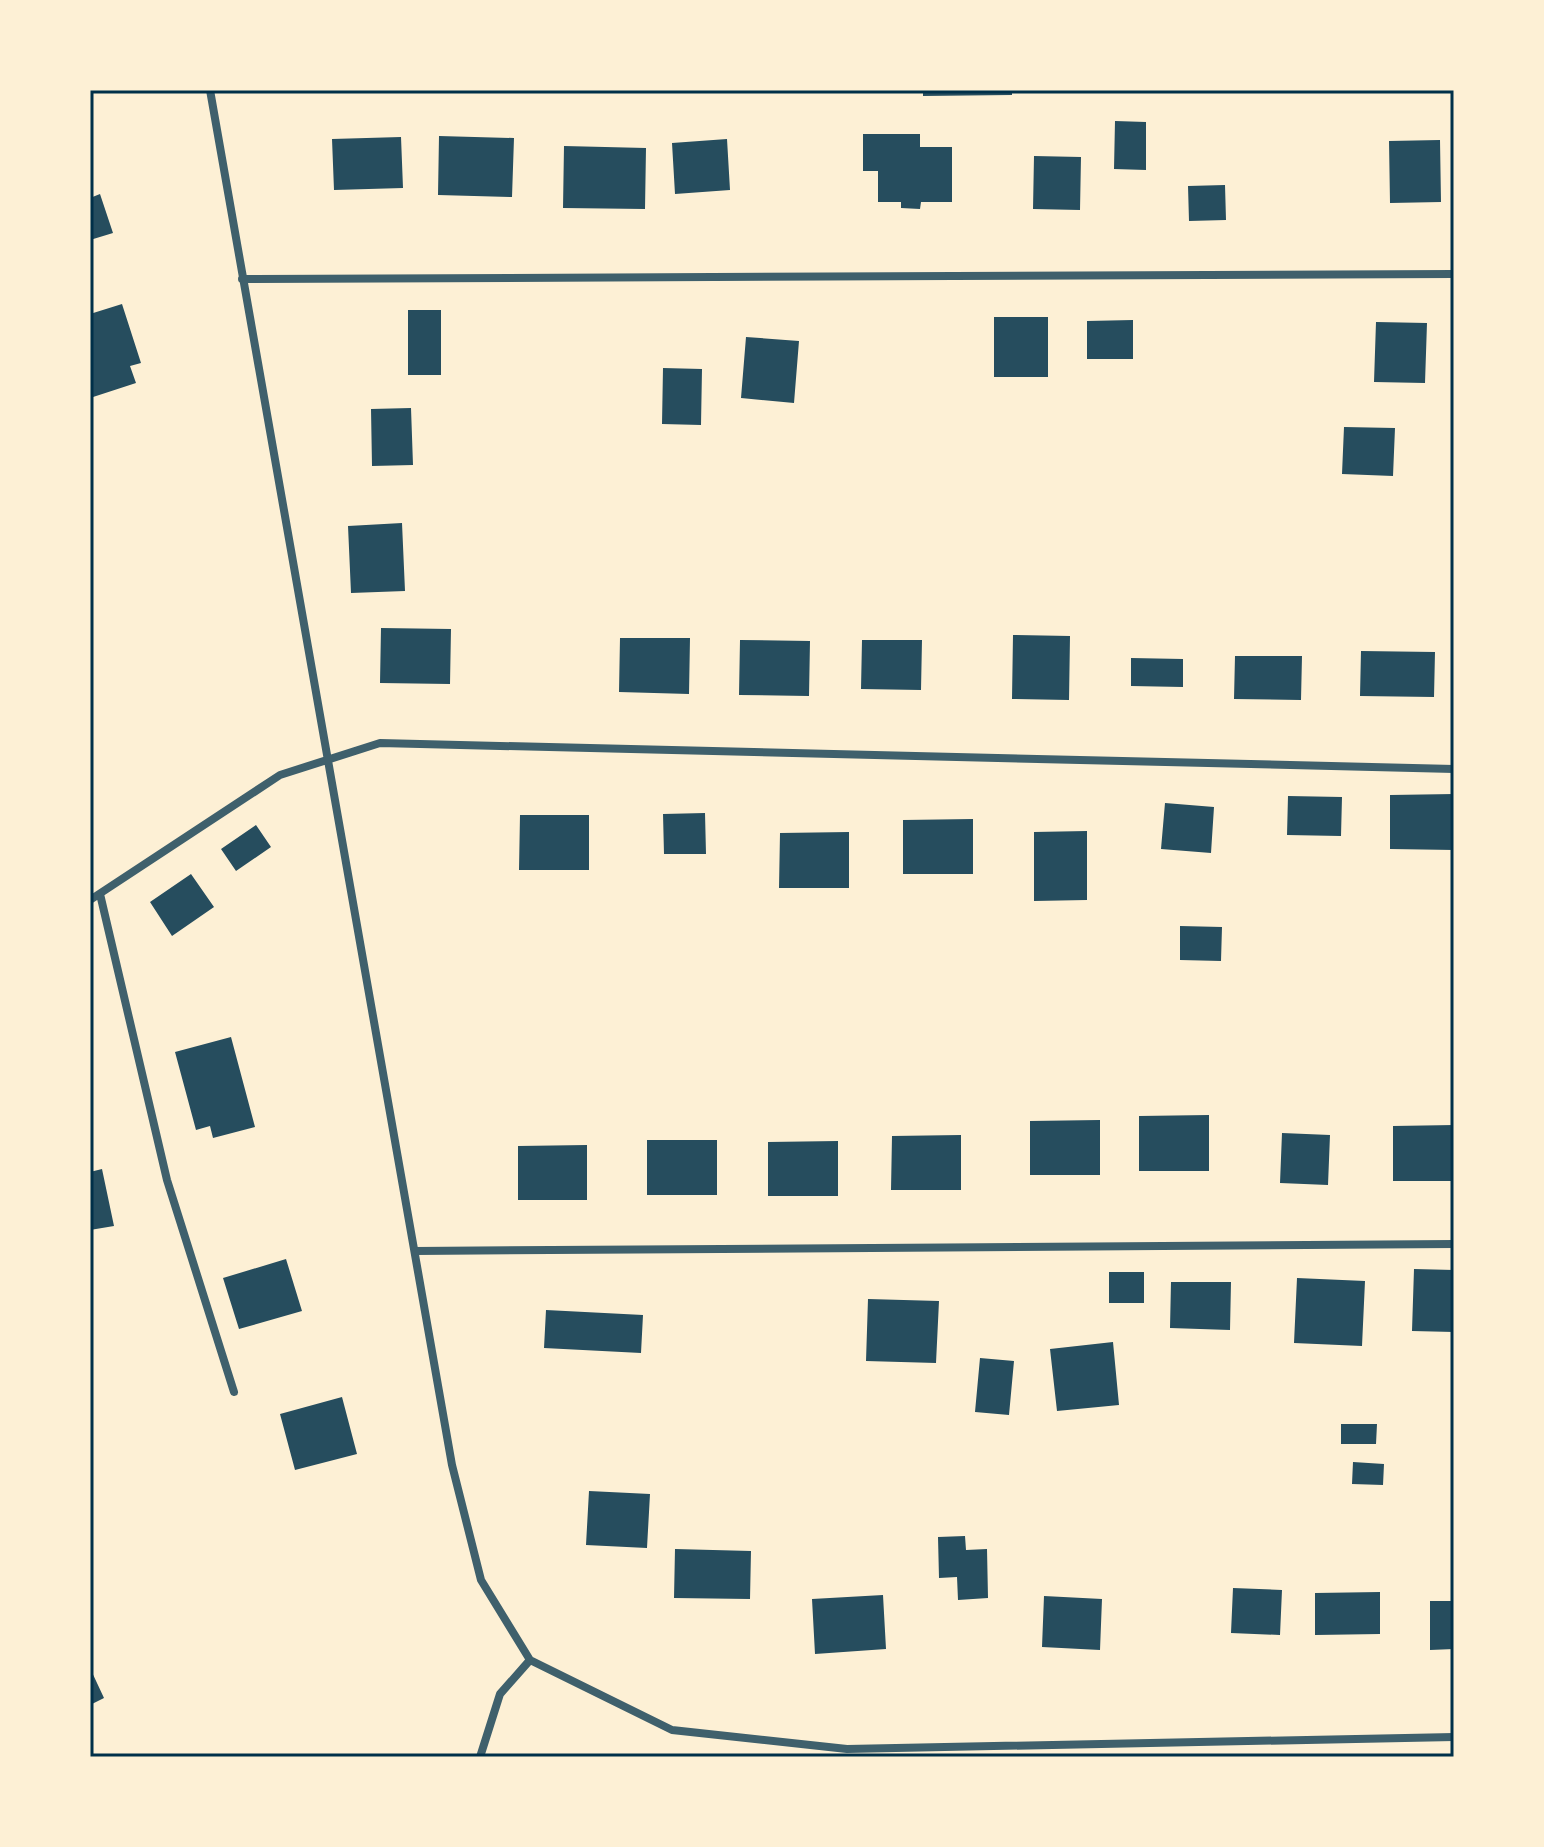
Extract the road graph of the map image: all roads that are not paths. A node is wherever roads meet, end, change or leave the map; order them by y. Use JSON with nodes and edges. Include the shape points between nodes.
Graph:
{"nodes":[{"id":1,"x":210,"y":90,"type":"edge"},
{"id":2,"x":1454,"y":274,"type":"edge"},
{"id":3,"x":242,"y":279,"type":"junction"},
{"id":4,"x":328,"y":758,"type":"junction"},
{"id":5,"x":1454,"y":769,"type":"edge"},
{"id":6,"x":100,"y":894,"type":"junction"},
{"id":7,"x":90,"y":900,"type":"edge"},
{"id":8,"x":1454,"y":1244,"type":"edge"},
{"id":9,"x":415,"y":1251,"type":"junction"},
{"id":10,"x":234,"y":1392,"type":"dead end"},
{"id":11,"x":530,"y":1660,"type":"junction"},
{"id":12,"x":1454,"y":1737,"type":"edge"},
{"id":13,"x":480,"y":1757,"type":"edge"}],
"edges":[{"from":1,"to":3,"type":"street"},
{"from":2,"to":3,"type":"street"},
{"from":3,"to":4,"type":"street"},
{"from":4,"to":5,"type":"street","via":[[380,743]]},
{"from":4,"to":6,"type":"street","via":[[280,775]]},
{"from":4,"to":9,"type":"street"},
{"from":6,"to":7,"type":"street"},
{"from":6,"to":10,"type":"street","via":[[167,1180]]},
{"from":8,"to":9,"type":"street"},
{"from":9,"to":11,"type":"street","via":[[452,1465],[481,1580]]},
{"from":11,"to":12,"type":"street","via":[[672,1730],[847,1749]]},
{"from":11,"to":13,"type":"street","via":[[500,1694]]}]}
